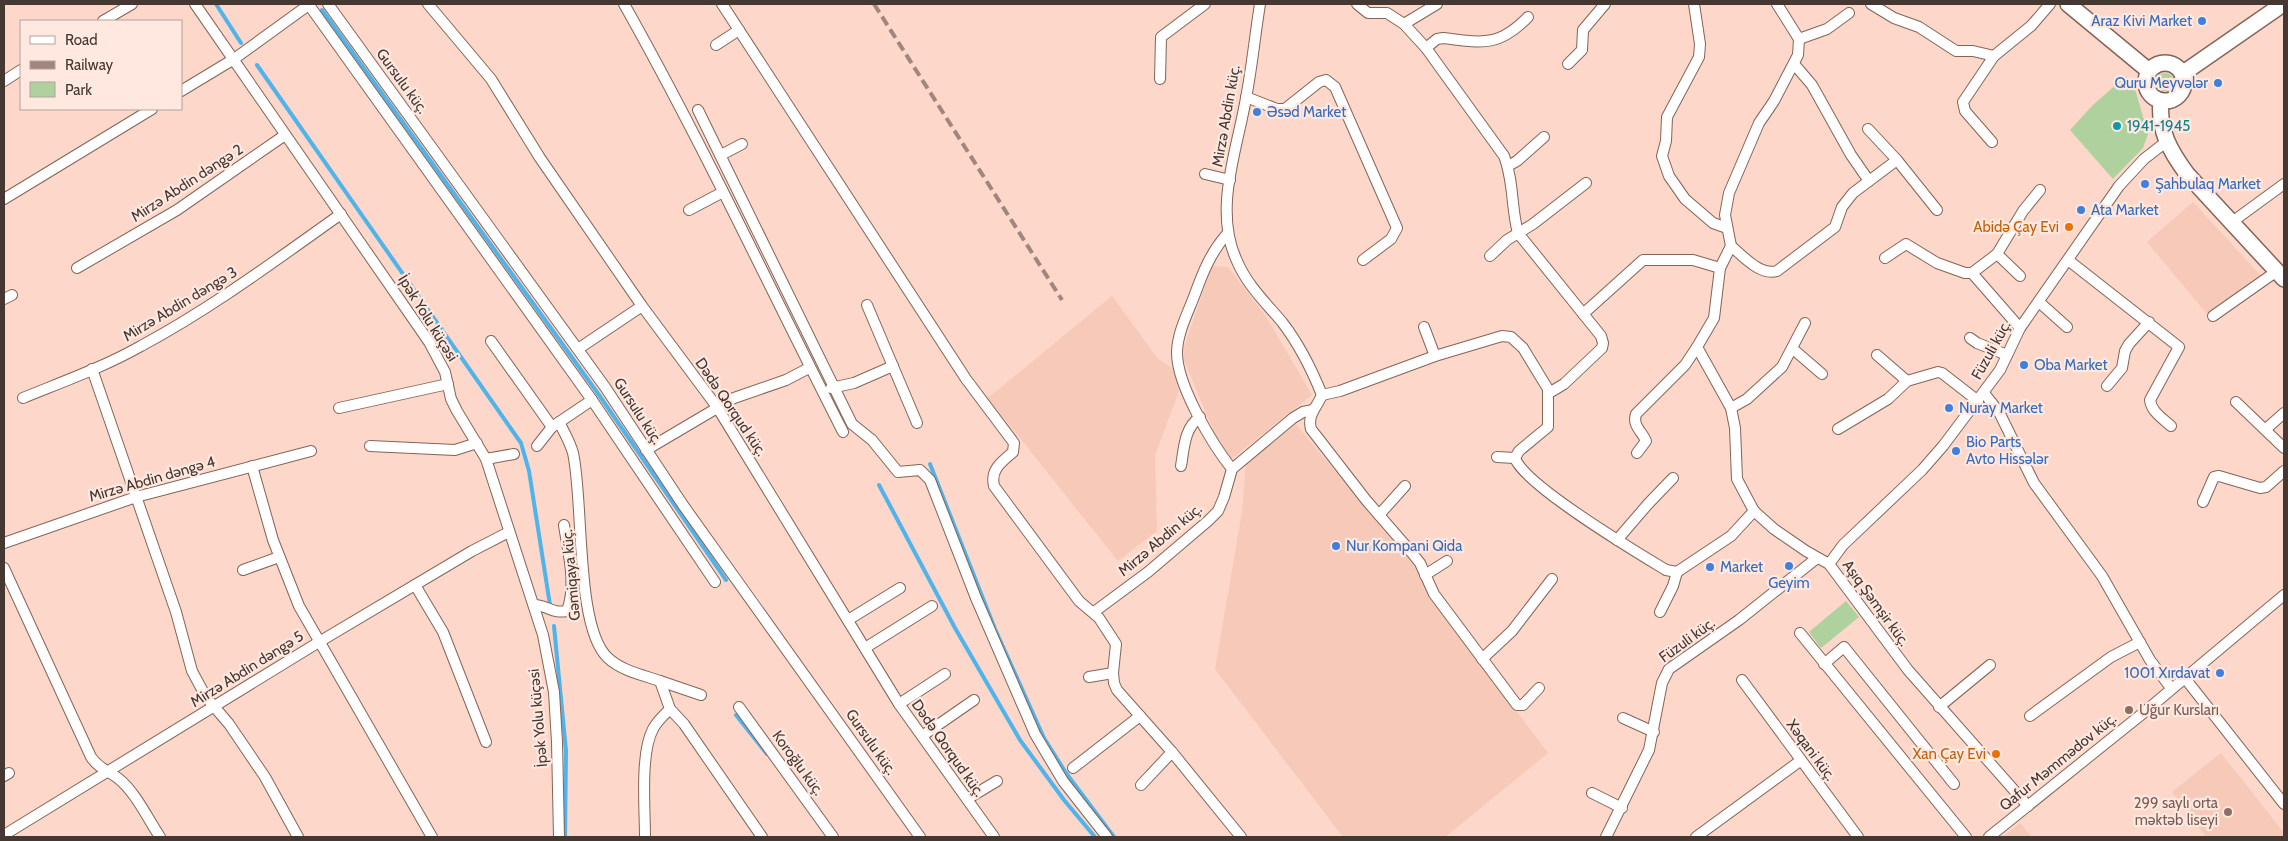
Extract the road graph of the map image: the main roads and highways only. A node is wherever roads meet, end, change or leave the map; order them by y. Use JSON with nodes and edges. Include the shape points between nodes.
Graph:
{"nodes":[{"id":1,"x":2068,"y":4,"type":"edge"},
{"id":2,"x":2283,"y":4,"type":"edge"},
{"id":3,"x":2149,"y":71,"type":"junction"},
{"id":4,"x":2182,"y":74,"type":"junction"},
{"id":5,"x":2161,"y":101,"type":"junction"},
{"id":6,"x":2281,"y":275,"type":"edge"}],
"edges":[{"from":1,"to":3,"type":"main road"},
{"from":2,"to":4,"type":"main road"},
{"from":3,"to":4,"type":"main road","via":[[2160,63],[2167,63],[2179,68]]},
{"from":3,"to":5,"type":"main road","via":[[2147,89]]},
{"from":4,"to":5,"type":"main road","via":[[2180,94],[2174,99]]},
{"from":5,"to":6,"type":"main road","via":[[2159,115],[2166,142],[2187,174]]}]}
